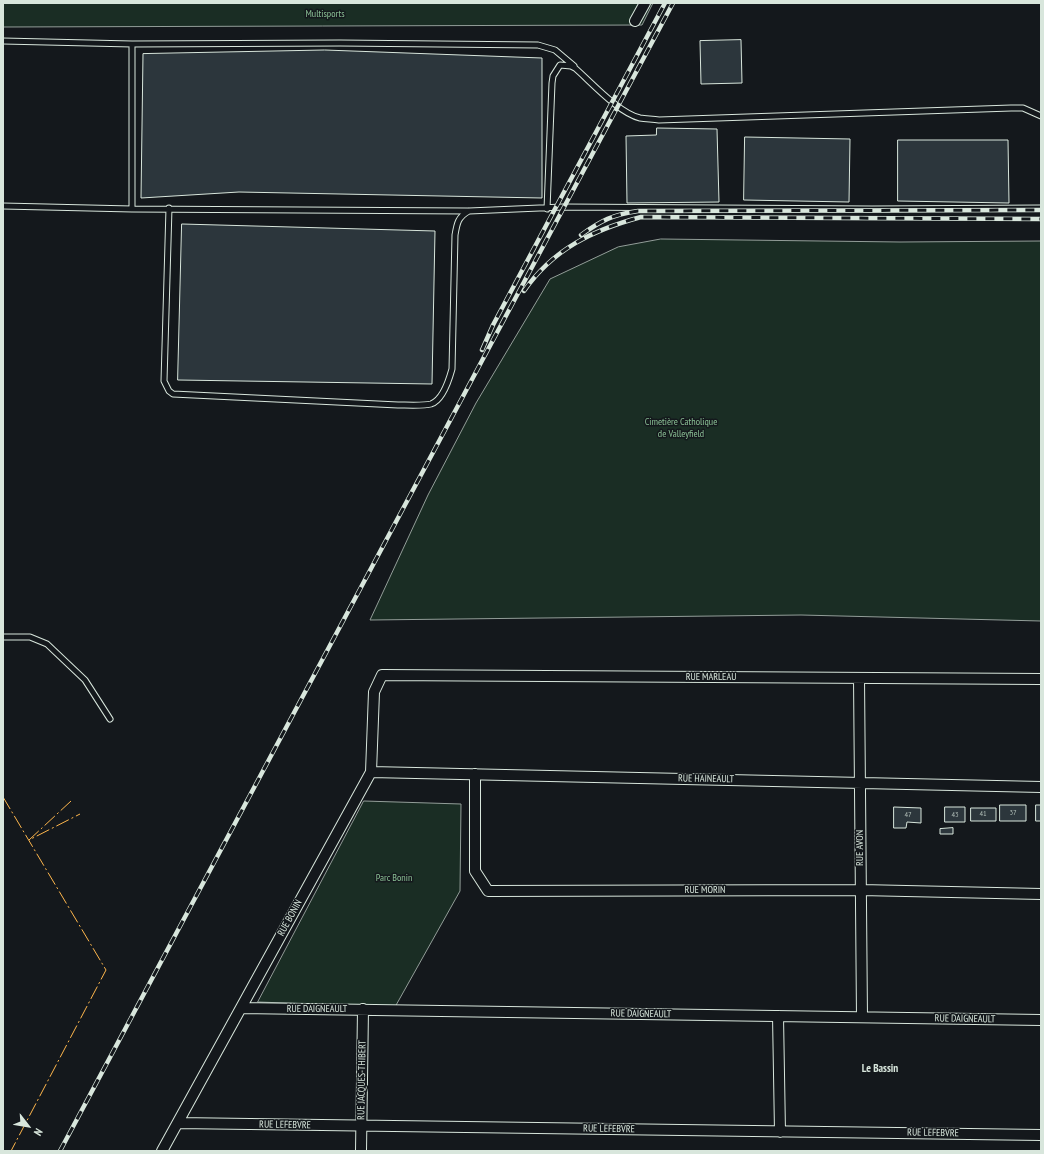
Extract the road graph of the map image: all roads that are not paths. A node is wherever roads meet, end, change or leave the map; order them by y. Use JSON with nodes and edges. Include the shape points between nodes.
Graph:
{"nodes":[{"id":1,"x":645,"y":3,"type":"edge"},
{"id":2,"x":635,"y":21,"type":"dead end"},
{"id":3,"x":3,"y":42,"type":"edge"},
{"id":4,"x":132,"y":44,"type":"junction"},
{"id":5,"x":582,"y":74,"type":"junction"},
{"id":6,"x":1041,"y":116,"type":"edge"},
{"id":7,"x":3,"y":206,"type":"edge"},
{"id":8,"x":169,"y":208,"type":"junction"},
{"id":9,"x":547,"y":208,"type":"junction"},
{"id":10,"x":1041,"y":208,"type":"edge"},
{"id":11,"x":132,"y":209,"type":"junction"},
{"id":12,"x":469,"y":211,"type":"junction"},
{"id":13,"x":3,"y":637,"type":"edge"},
{"id":14,"x":382,"y":675,"type":"joint"},
{"id":15,"x":859,"y":678,"type":"junction"},
{"id":16,"x":1041,"y":679,"type":"edge"},
{"id":17,"x":110,"y":719,"type":"dead end"},
{"id":18,"x":371,"y":772,"type":"junction"},
{"id":19,"x":474,"y":774,"type":"junction"},
{"id":20,"x":860,"y":783,"type":"junction"},
{"id":21,"x":1041,"y":787,"type":"edge"},
{"id":22,"x":861,"y":890,"type":"junction"},
{"id":23,"x":1041,"y":894,"type":"edge"},
{"id":24,"x":241,"y":1008,"type":"junction"},
{"id":25,"x":363,"y":1009,"type":"junction"},
{"id":26,"x":778,"y":1016,"type":"junction"},
{"id":27,"x":862,"y":1017,"type":"junction"},
{"id":28,"x":1041,"y":1020,"type":"edge"},
{"id":29,"x":178,"y":1123,"type":"junction"},
{"id":30,"x":362,"y":1126,"type":"junction"},
{"id":31,"x":780,"y":1132,"type":"junction"},
{"id":32,"x":1041,"y":1135,"type":"edge"},
{"id":33,"x":162,"y":1151,"type":"edge"},
{"id":34,"x":361,"y":1151,"type":"edge"}],
"edges":[{"from":1,"to":2,"type":"street"},
{"from":3,"to":4,"type":"lane"},
{"from":4,"to":5,"type":"lane","via":[[538,45],[555,50]]},
{"from":4,"to":11,"type":"lane"},
{"from":5,"to":6,"type":"lane","via":[[628,113],[640,118],[659,120],[1011,108],[1023,108]]},
{"from":5,"to":9,"type":"lane","via":[[565,65],[560,66],[553,76]]},
{"from":7,"to":11,"type":"lane"},
{"from":8,"to":11,"type":"lane"},
{"from":8,"to":12,"type":"lane"},
{"from":8,"to":12,"type":"lane","via":[[164,381],[169,391],[173,394],[398,405],[431,404],[447,386],[452,370],[455,235],[457,222]]},
{"from":9,"to":10,"type":"lane"},
{"from":9,"to":12,"type":"lane"},
{"from":13,"to":17,"type":"lane","via":[[30,637],[47,644],[85,680]]},
{"from":14,"to":15,"type":"street","name":"RUE MARLEAU"},
{"from":14,"to":18,"type":"street","name":"RUE BONIN","via":[[374,692]]},
{"from":15,"to":16,"type":"street","name":"RUE MARLEAU"},
{"from":15,"to":20,"type":"street","name":"RUE AVON"},
{"from":18,"to":19,"type":"street","name":"RUE HAINEAULT"},
{"from":18,"to":24,"type":"street","name":"RUE BONIN"},
{"from":19,"to":20,"type":"street","name":"RUE HAINEAULT"},
{"from":19,"to":22,"type":"street","name":"RUE MORIN","via":[[475,871],[488,891]]},
{"from":20,"to":21,"type":"street","name":"RUE HAINEAULT"},
{"from":20,"to":22,"type":"street","name":"RUE AVON"},
{"from":22,"to":23,"type":"street","name":"RUE MORIN"},
{"from":22,"to":27,"type":"street","name":"RUE AVON"},
{"from":24,"to":25,"type":"street","name":"RUE DAIGNEAULT"},
{"from":24,"to":29,"type":"street","name":"RUE BONIN"},
{"from":25,"to":26,"type":"street","name":"RUE DAIGNEAULT"},
{"from":25,"to":30,"type":"street","name":"RUE JACQUES-THIBERT"},
{"from":26,"to":27,"type":"street","name":"RUE DAIGNEAULT"},
{"from":26,"to":31,"type":"street"},
{"from":27,"to":28,"type":"street","name":"RUE DAIGNEAULT"},
{"from":29,"to":30,"type":"street","name":"RUE LEFEBVRE"},
{"from":29,"to":33,"type":"street","name":"RUE BONIN"},
{"from":30,"to":31,"type":"street","name":"RUE LEFEBVRE"},
{"from":30,"to":34,"type":"street","name":"RUE JACQUES-THIBERT"},
{"from":31,"to":32,"type":"street","name":"RUE LEFEBVRE"}]}
